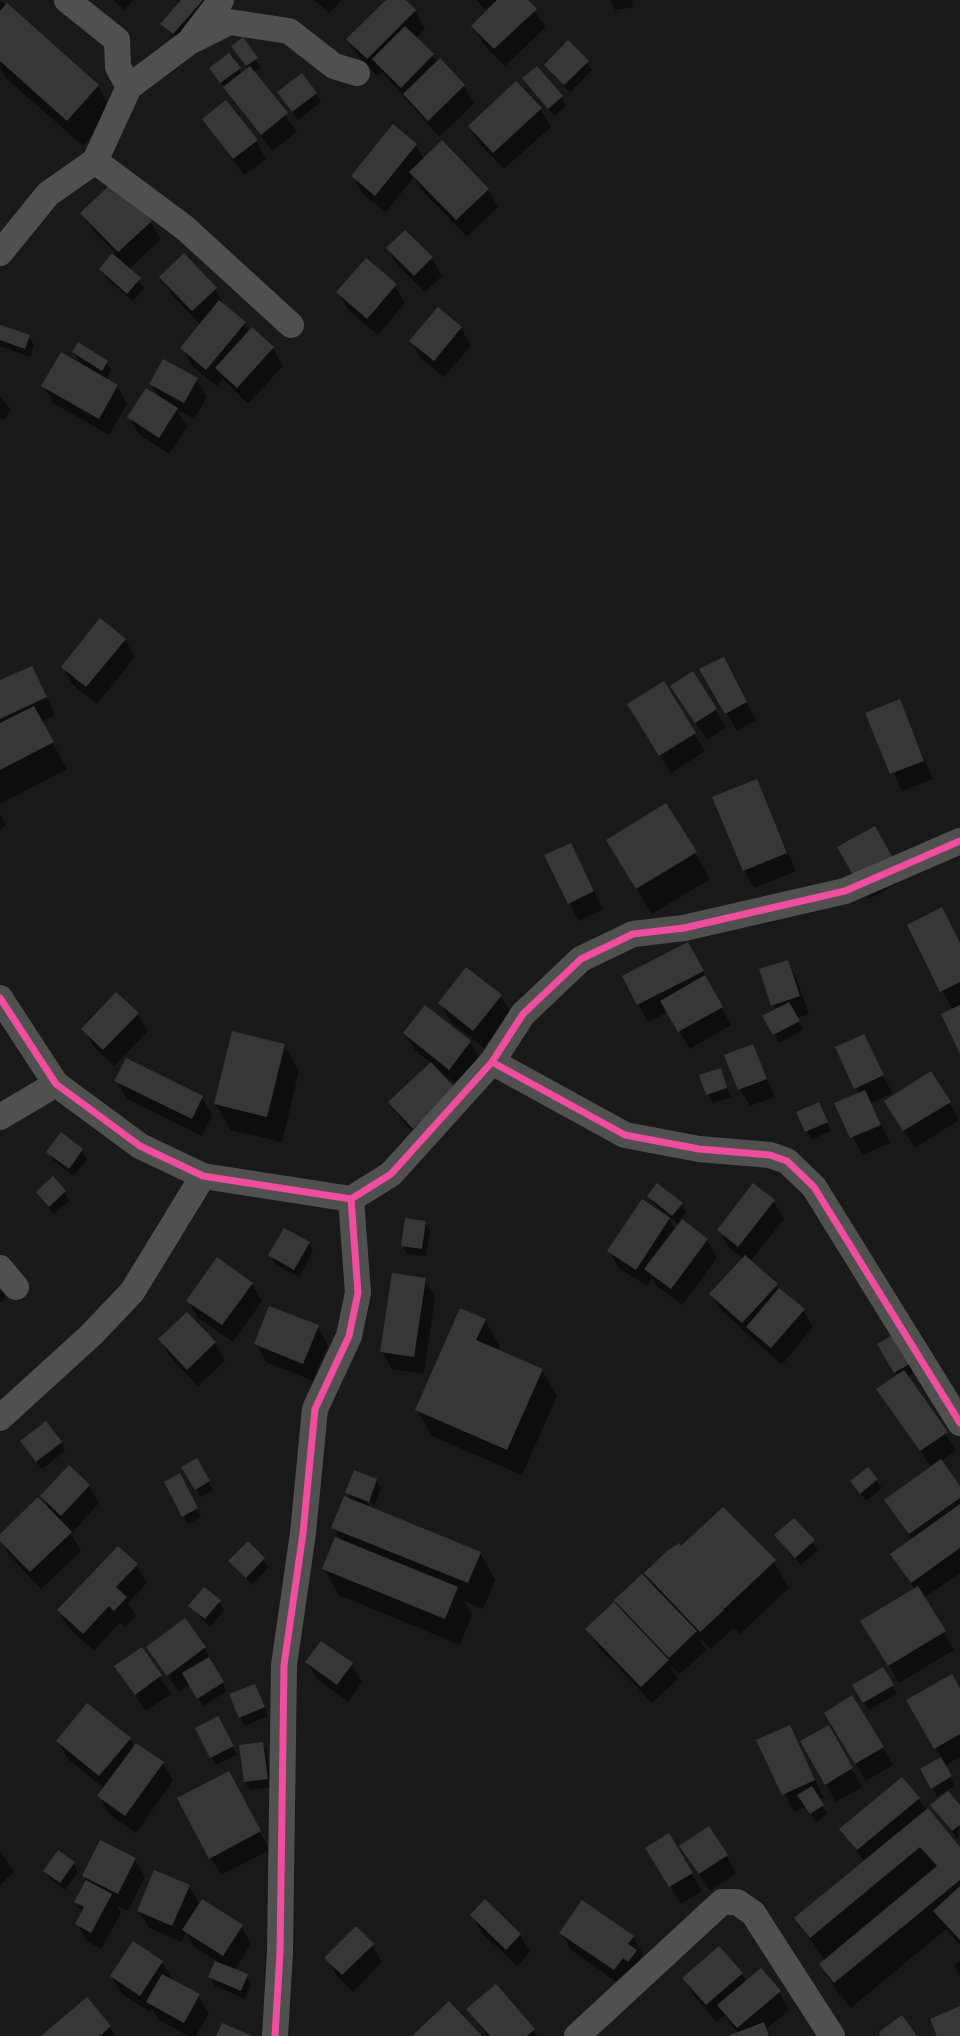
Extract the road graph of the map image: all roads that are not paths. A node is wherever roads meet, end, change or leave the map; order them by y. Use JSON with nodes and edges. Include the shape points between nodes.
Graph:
{"nodes":[{"id":1,"x":67,"y":0,"type":"edge"},
{"id":2,"x":221,"y":0,"type":"edge"},
{"id":3,"x":189,"y":43,"type":"junction"},
{"id":4,"x":357,"y":73,"type":"dead end"},
{"id":5,"x":129,"y":87,"type":"junction"},
{"id":6,"x":95,"y":161,"type":"junction"},
{"id":7,"x":0,"y":253,"type":"edge"},
{"id":8,"x":291,"y":325,"type":"dead end"},
{"id":9,"x":960,"y":841,"type":"edge"},
{"id":10,"x":0,"y":998,"type":"edge"},
{"id":11,"x":492,"y":1062,"type":"junction"},
{"id":12,"x":55,"y":1084,"type":"junction"},
{"id":13,"x":0,"y":1117,"type":"edge"},
{"id":14,"x":203,"y":1176,"type":"junction"},
{"id":15,"x":351,"y":1199,"type":"junction"},
{"id":16,"x":957,"y":1411,"type":"edge"},
{"id":17,"x":0,"y":1418,"type":"edge"},
{"id":18,"x":275,"y":2036,"type":"edge"},
{"id":19,"x":577,"y":2036,"type":"edge"},
{"id":20,"x":832,"y":2036,"type":"edge"}],
"edges":[{"from":1,"to":5,"type":"street","via":[[117,40],[118,67]]},
{"from":2,"to":3,"type":"street"},
{"from":3,"to":4,"type":"street","via":[[229,22],[262,26],[289,31],[334,66]]},
{"from":3,"to":5,"type":"street"},
{"from":5,"to":6,"type":"street"},
{"from":6,"to":7,"type":"street","via":[[48,194]]},
{"from":6,"to":8,"type":"street","via":[[185,228]]},
{"from":9,"to":11,"type":"street","via":[[845,891],[684,928],[632,934],[581,959],[523,1014]]},
{"from":10,"to":12,"type":"street"},
{"from":11,"to":15,"type":"street","via":[[391,1174]]},
{"from":11,"to":16,"type":"street","via":[[625,1135],[787,1161],[814,1187]]},
{"from":12,"to":13,"type":"street"},
{"from":12,"to":14,"type":"street","via":[[140,1146]]},
{"from":14,"to":15,"type":"street"},
{"from":14,"to":17,"type":"street","via":[[132,1292]]},
{"from":15,"to":18,"type":"street","via":[[358,1293],[349,1336],[315,1409],[284,1665]]},
{"from":19,"to":20,"type":"street","via":[[722,1902],[737,1902],[753,1913]]}]}
